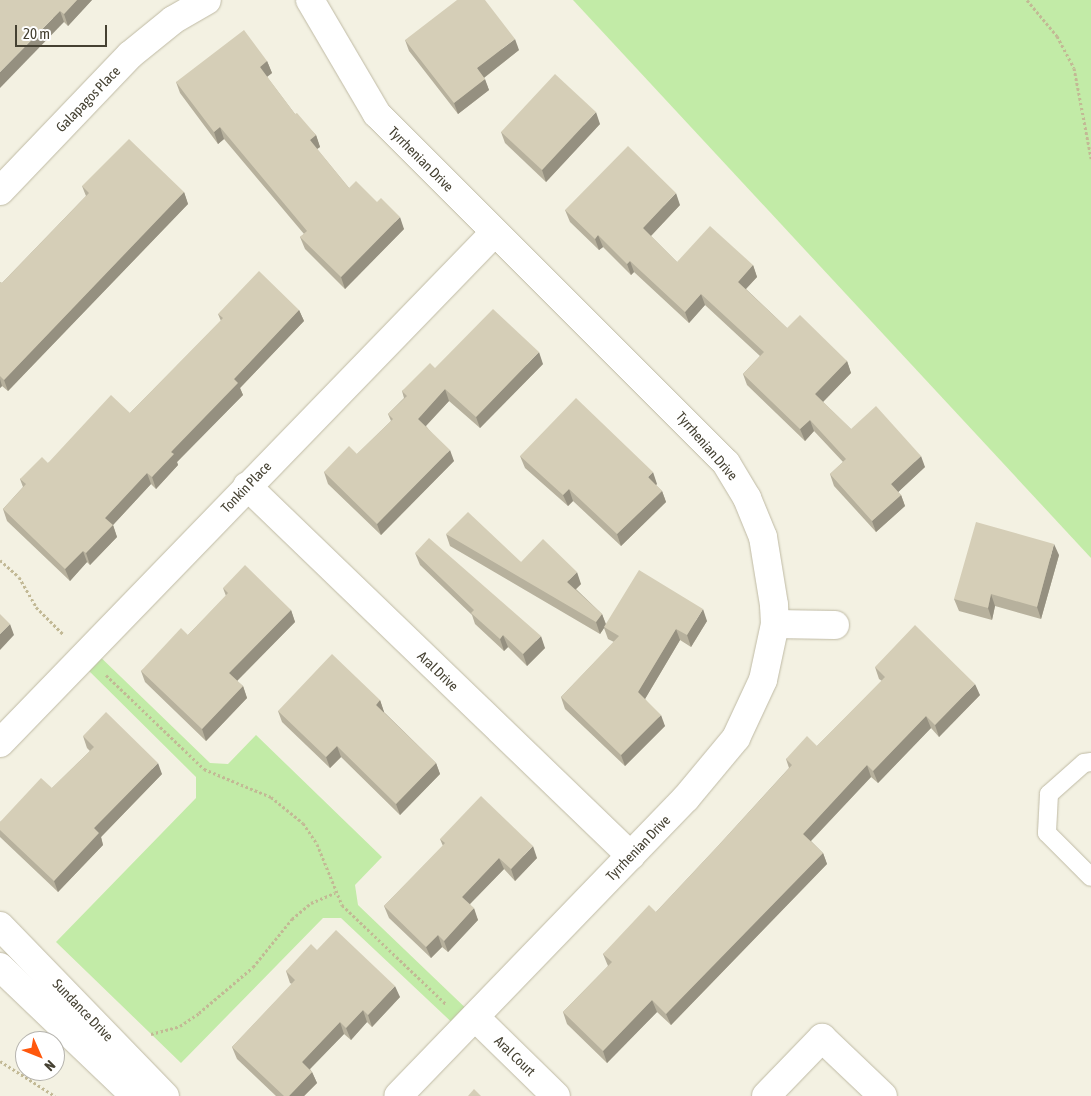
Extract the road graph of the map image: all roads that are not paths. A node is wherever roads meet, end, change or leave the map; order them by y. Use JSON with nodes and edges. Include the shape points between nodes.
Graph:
{"nodes":[{"id":1,"x":207,"y":0,"type":"edge"},
{"id":2,"x":310,"y":0,"type":"edge"},
{"id":3,"x":0,"y":191,"type":"edge"},
{"id":4,"x":494,"y":233,"type":"junction"},
{"id":5,"x":246,"y":486,"type":"junction"},
{"id":6,"x":775,"y":624,"type":"junction"},
{"id":7,"x":835,"y":625,"type":"dead end"},
{"id":8,"x":0,"y":743,"type":"edge"},
{"id":9,"x":1091,"y":762,"type":"edge"},
{"id":10,"x":631,"y":856,"type":"junction"},
{"id":11,"x":1091,"y":877,"type":"edge"},
{"id":12,"x":0,"y":926,"type":"edge"},
{"id":13,"x":0,"y":967,"type":"edge"},
{"id":14,"x":474,"y":1017,"type":"junction"},
{"id":15,"x":135,"y":1096,"type":"edge"},
{"id":16,"x":165,"y":1096,"type":"edge"},
{"id":17,"x":398,"y":1096,"type":"edge"},
{"id":18,"x":556,"y":1096,"type":"edge"},
{"id":19,"x":766,"y":1096,"type":"edge"},
{"id":20,"x":883,"y":1096,"type":"edge"}],
"edges":[{"from":1,"to":3,"type":"street","name":"Galapagos Place","via":[[173,20],[130,56]]},
{"from":2,"to":4,"type":"street","name":"Tyrrhenian Drive","via":[[377,114]]},
{"from":4,"to":5,"type":"street","name":"Tonkin Place"},
{"from":4,"to":6,"type":"street","name":"Tyrrhenian Drive","via":[[660,394],[726,463],[747,498],[763,537],[773,588]]},
{"from":5,"to":8,"type":"street","name":"Tonkin Place"},
{"from":5,"to":10,"type":"street","name":"Aral Drive"},
{"from":6,"to":7,"type":"street"},
{"from":6,"to":10,"type":"street","name":"Tyrrhenian Drive","via":[[763,680],[736,738],[686,798]]},
{"from":9,"to":11,"type":"lane","via":[[1084,762],[1049,794],[1046,833]]},
{"from":10,"to":14,"type":"street","name":"Tyrrhenian Drive"},
{"from":12,"to":16,"type":"street","name":"Sundance Drive"},
{"from":13,"to":15,"type":"street","name":"Sundance Drive"},
{"from":14,"to":17,"type":"street","name":"Tyrrhenian Drive"},
{"from":14,"to":18,"type":"street","name":"Aral Court"},
{"from":19,"to":20,"type":"street","via":[[822,1038]]}]}
